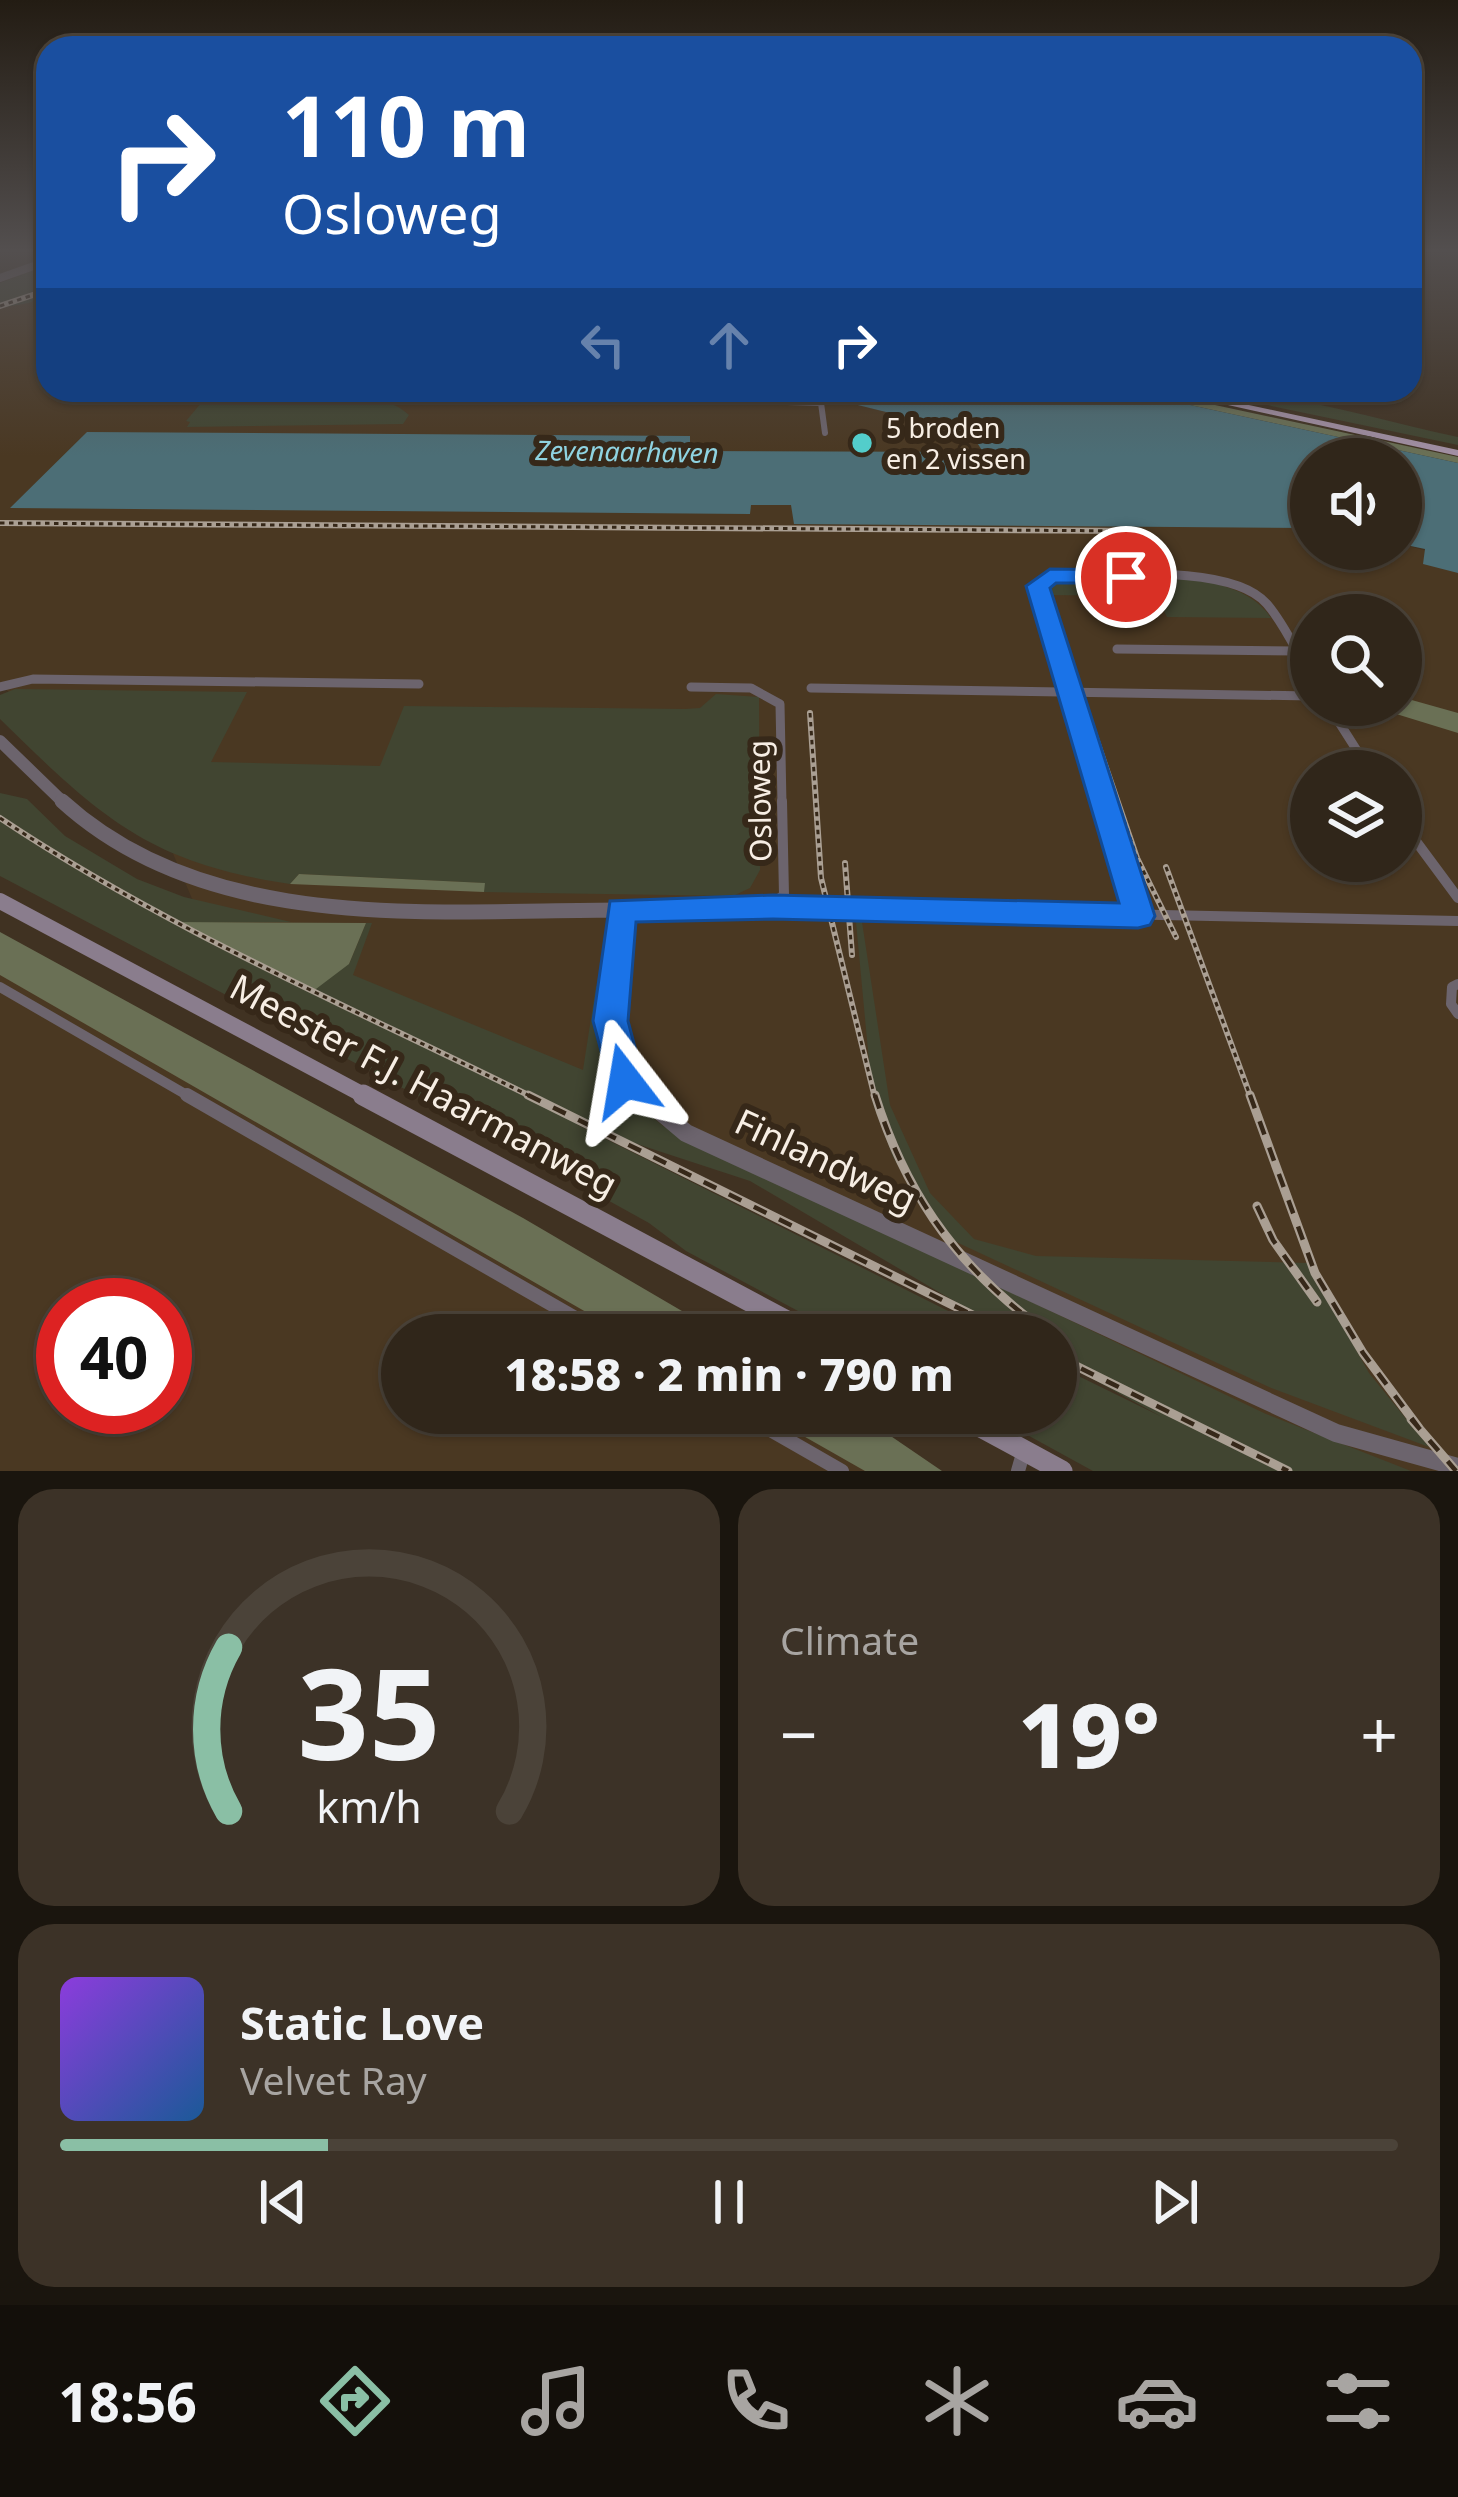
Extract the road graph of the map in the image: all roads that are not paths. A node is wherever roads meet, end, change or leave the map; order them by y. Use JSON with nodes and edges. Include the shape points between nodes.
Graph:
{"nodes":[{"id":1,"x":789,"y":402,"type":"edge"},
{"id":2,"x":1232,"y":402,"type":"edge"},
{"id":3,"x":825,"y":433,"type":"dead end"},
{"id":4,"x":1458,"y":453,"type":"edge"},
{"id":5,"x":1290,"y":640,"type":"edge"},
{"id":6,"x":1117,"y":649,"type":"dead end"},
{"id":7,"x":1290,"y":651,"type":"edge"},
{"id":8,"x":419,"y":685,"type":"dead end"},
{"id":9,"x":0,"y":687,"type":"edge"},
{"id":10,"x":691,"y":687,"type":"dead end"},
{"id":11,"x":811,"y":688,"type":"dead end"},
{"id":12,"x":1071,"y":693,"type":"junction"},
{"id":13,"x":1290,"y":696,"type":"edge"},
{"id":14,"x":0,"y":741,"type":"edge"},
{"id":15,"x":1422,"y":849,"type":"edge"},
{"id":16,"x":1458,"y":898,"type":"edge"},
{"id":17,"x":0,"y":901,"type":"edge"},
{"id":18,"x":773,"y":907,"type":"junction"},
{"id":19,"x":621,"y":910,"type":"junction"},
{"id":20,"x":1138,"y":916,"type":"junction"},
{"id":21,"x":1458,"y":921,"type":"edge"},
{"id":22,"x":1458,"y":984,"type":"edge"},
{"id":23,"x":0,"y":987,"type":"edge"},
{"id":24,"x":1458,"y":1014,"type":"edge"},
{"id":25,"x":568,"y":1314,"type":"edge"},
{"id":26,"x":774,"y":1314,"type":"edge"},
{"id":27,"x":778,"y":1434,"type":"edge"},
{"id":28,"x":984,"y":1434,"type":"edge"},
{"id":29,"x":1021,"y":1461,"type":"edge"},
{"id":30,"x":1458,"y":1467,"type":"edge"},
{"id":31,"x":1052,"y":1468,"type":"edge"},
{"id":32,"x":842,"y":1471,"type":"edge"}],
"edges":[{"from":1,"to":3,"type":"street","via":[[821,403]]},
{"from":2,"to":4,"type":"main road"},
{"from":5,"to":12,"type":"street","via":[[1267,602],[1226,580],[1050,576],[1037,586]]},
{"from":6,"to":7,"type":"street"},
{"from":8,"to":9,"type":"street","via":[[33,680]]},
{"from":10,"to":18,"type":"street","name":"Osloweg","via":[[757,688],[780,704],[784,888]]},
{"from":11,"to":12,"type":"street"},
{"from":12,"to":13,"type":"street"},
{"from":12,"to":20,"type":"street"},
{"from":14,"to":19,"type":"street","via":[[116,844],[213,886],[360,905]]},
{"from":15,"to":16,"type":"street"},
{"from":17,"to":26,"type":"main road","name":"Meester F.J. Haarmanweg"},
{"from":18,"to":19,"type":"street"},
{"from":18,"to":20,"type":"street"},
{"from":19,"to":30,"type":"street","name":"Finlandweg","via":[[610,1021],[625,1081],[686,1133],[1336,1433]]},
{"from":20,"to":21,"type":"street"},
{"from":22,"to":24,"type":"street","via":[[1451,1004]]},
{"from":23,"to":25,"type":"street"},
{"from":27,"to":32,"type":"street"},
{"from":28,"to":29,"type":"main road"},
{"from":29,"to":31,"type":"main road"}]}
